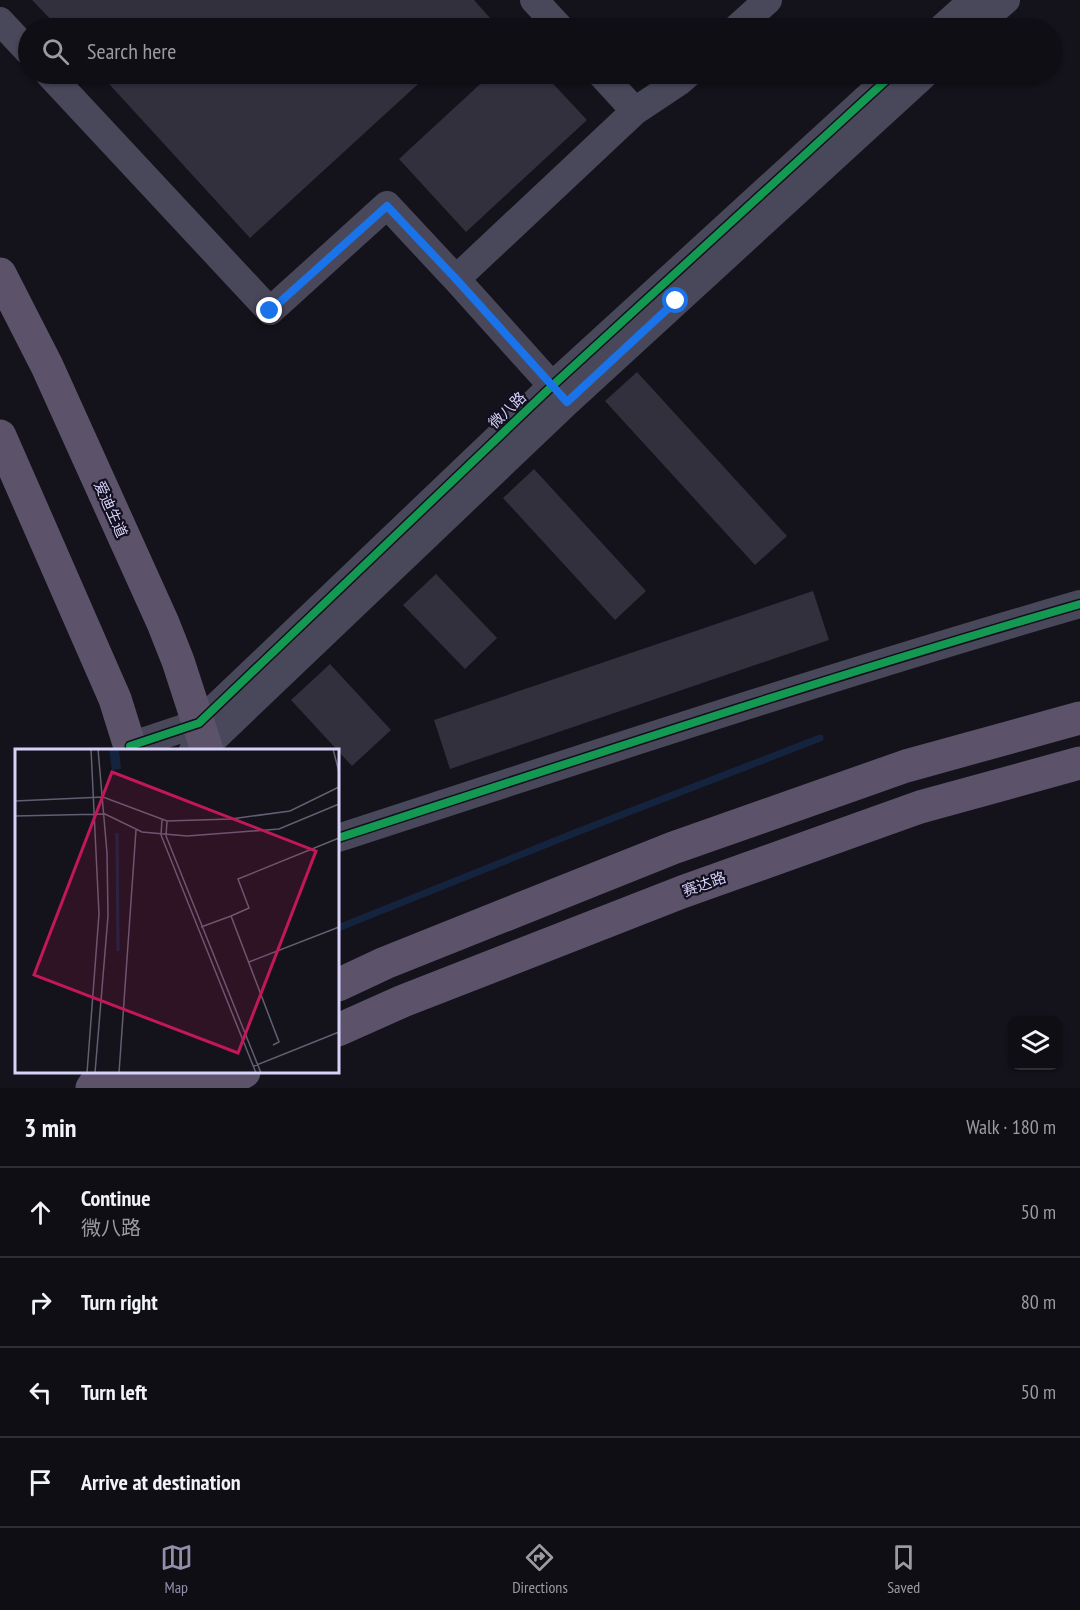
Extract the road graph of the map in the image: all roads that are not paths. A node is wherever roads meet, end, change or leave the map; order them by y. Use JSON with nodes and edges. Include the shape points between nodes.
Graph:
{"nodes":[{"id":1,"x":534,"y":0,"type":"edge"},
{"id":2,"x":768,"y":0,"type":"edge"},
{"id":3,"x":973,"y":0,"type":"edge"},
{"id":4,"x":1006,"y":0,"type":"edge"},
{"id":5,"x":551,"y":18,"type":"edge"},
{"id":6,"x":748,"y":18,"type":"edge"},
{"id":7,"x":953,"y":18,"type":"edge"},
{"id":8,"x":985,"y":18,"type":"edge"},
{"id":9,"x":0,"y":21,"type":"edge"},
{"id":10,"x":18,"y":40,"type":"edge"},
{"id":11,"x":58,"y":84,"type":"edge"},
{"id":12,"x":610,"y":84,"type":"edge"},
{"id":13,"x":676,"y":84,"type":"edge"},
{"id":14,"x":883,"y":84,"type":"edge"},
{"id":15,"x":914,"y":84,"type":"edge"},
{"id":16,"x":635,"y":111,"type":"junction"},
{"id":17,"x":0,"y":274,"type":"edge"},
{"id":18,"x":456,"y":279,"type":"junction"},
{"id":19,"x":559,"y":394,"type":"junction"},
{"id":20,"x":0,"y":436,"type":"edge"},
{"id":21,"x":1080,"y":604,"type":"edge"},
{"id":22,"x":1080,"y":718,"type":"edge"},
{"id":23,"x":201,"y":742,"type":"edge"},
{"id":24,"x":131,"y":748,"type":"edge"},
{"id":25,"x":1080,"y":763,"type":"edge"},
{"id":26,"x":339,"y":838,"type":"edge"},
{"id":27,"x":339,"y":985,"type":"edge"},
{"id":28,"x":339,"y":1030,"type":"edge"},
{"id":29,"x":102,"y":1073,"type":"edge"},
{"id":30,"x":215,"y":1079,"type":"edge"},
{"id":31,"x":92,"y":1088,"type":"edge"},
{"id":32,"x":179,"y":1088,"type":"edge"}],
"edges":[{"from":1,"to":5,"type":"street"},
{"from":2,"to":6,"type":"street"},
{"from":3,"to":7,"type":"street"},
{"from":4,"to":8,"type":"street"},
{"from":9,"to":10,"type":"street"},
{"from":11,"to":18,"type":"street","via":[[270,311],[387,206]]},
{"from":12,"to":16,"type":"street"},
{"from":13,"to":16,"type":"street"},
{"from":14,"to":19,"type":"street"},
{"from":15,"to":19,"type":"street"},
{"from":16,"to":18,"type":"street"},
{"from":17,"to":23,"type":"main road","name":"爱迪生道","via":[[47,366],[163,623]]},
{"from":18,"to":19,"type":"street"},
{"from":19,"to":23,"type":"street"},
{"from":20,"to":24,"type":"main road","via":[[115,699]]},
{"from":21,"to":26,"type":"street","via":[[971,635]]},
{"from":22,"to":27,"type":"main road","via":[[906,766],[673,848]]},
{"from":23,"to":24,"type":"street"},
{"from":25,"to":28,"type":"main road","name":"赛达路","via":[[920,807],[725,876]]},
{"from":29,"to":31,"type":"main road"},
{"from":30,"to":32,"type":"main road","via":[[189,1077]]}]}
